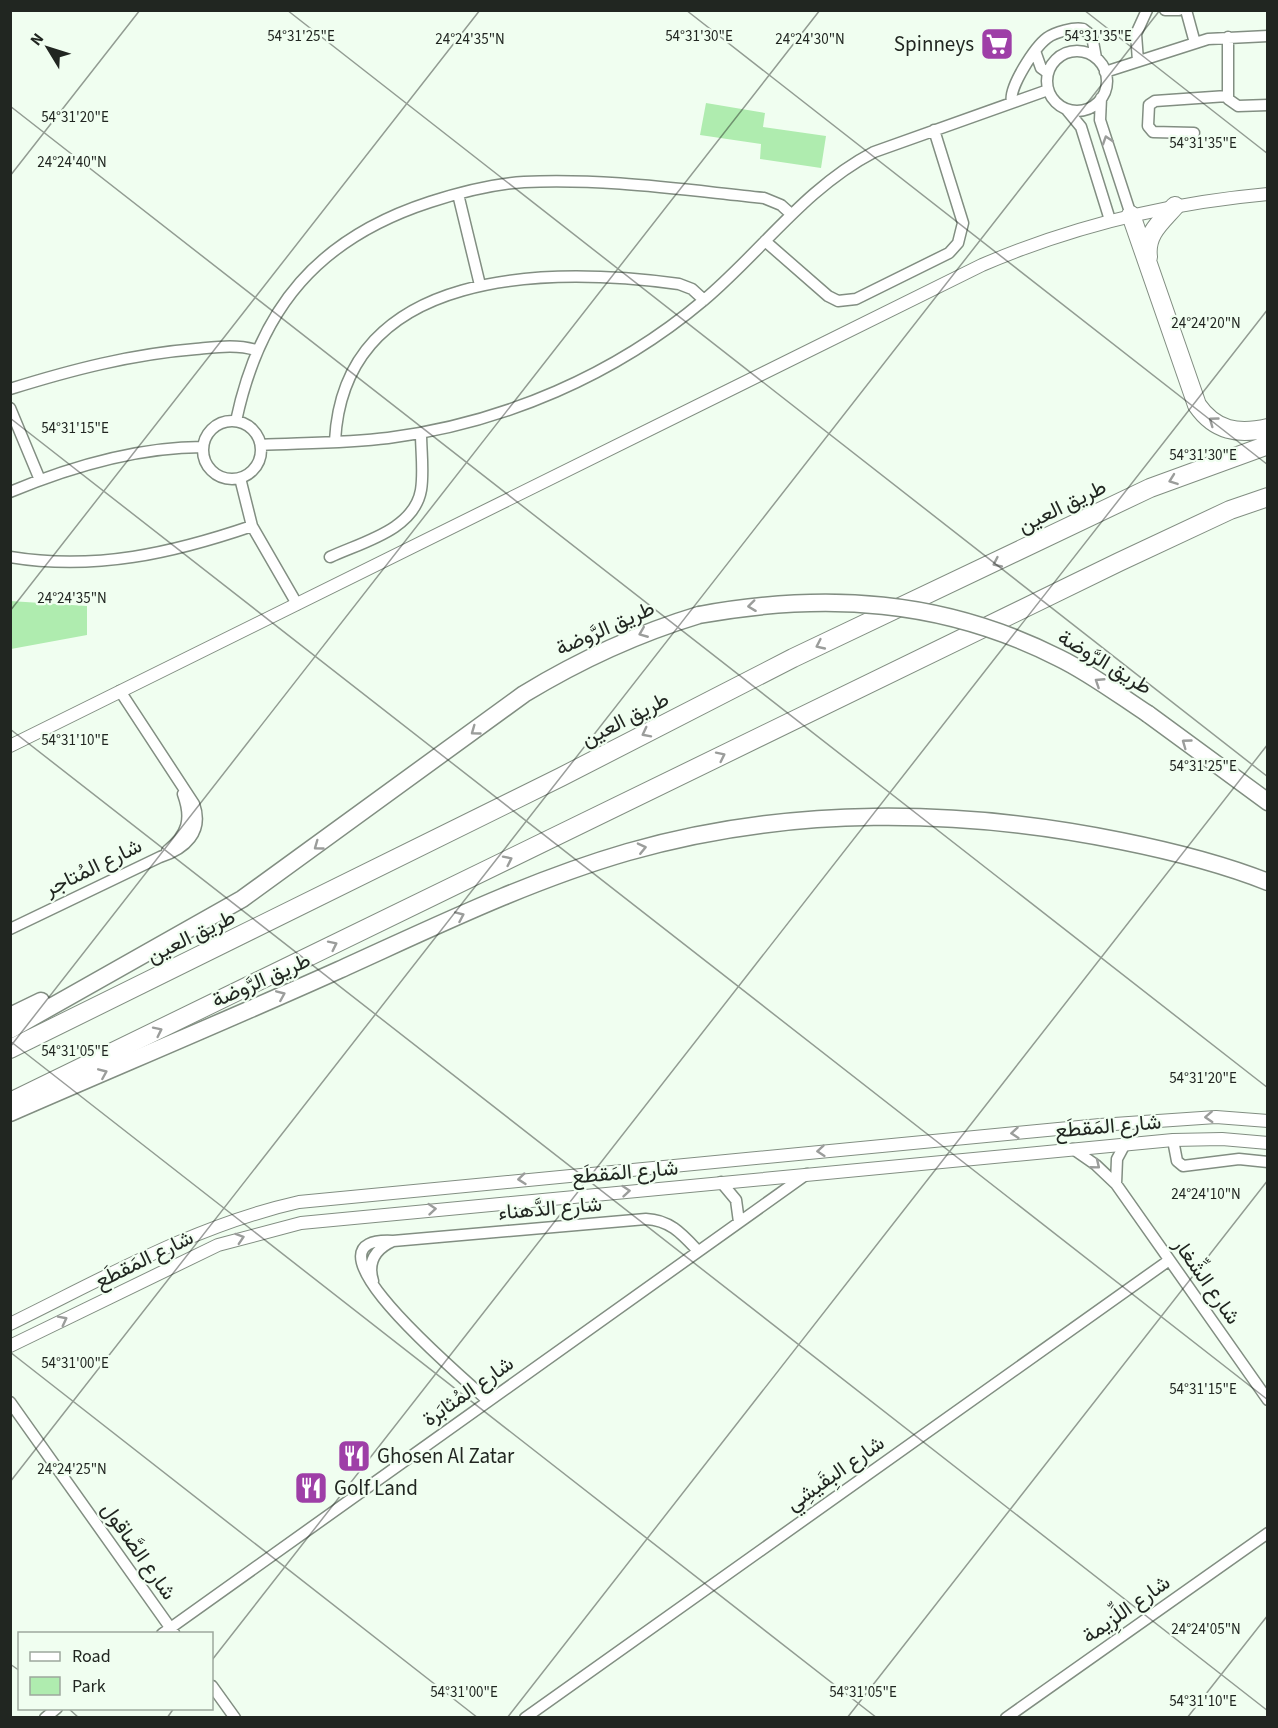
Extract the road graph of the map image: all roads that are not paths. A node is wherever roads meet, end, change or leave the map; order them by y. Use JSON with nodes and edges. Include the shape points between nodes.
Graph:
{"nodes":[{"id":1,"x":1147,"y":10,"type":"edge"},
{"id":2,"x":1179,"y":10,"type":"edge"},
{"id":3,"x":1186,"y":10,"type":"edge"},
{"id":4,"x":1167,"y":11,"type":"edge"},
{"id":5,"x":1268,"y":36,"type":"edge"},
{"id":6,"x":1228,"y":37,"type":"junction"},
{"id":7,"x":1195,"y":43,"type":"junction"},
{"id":8,"x":1035,"y":51,"type":"junction"},
{"id":9,"x":1096,"y":58,"type":"junction"},
{"id":10,"x":1138,"y":61,"type":"junction"},
{"id":11,"x":1105,"y":72,"type":"junction"},
{"id":12,"x":1048,"y":73,"type":"junction"},
{"id":13,"x":1048,"y":90,"type":"junction"},
{"id":14,"x":1227,"y":96,"type":"junction"},
{"id":15,"x":1102,"y":97,"type":"junction"},
{"id":16,"x":1012,"y":102,"type":"junction"},
{"id":17,"x":1268,"y":105,"type":"edge"},
{"id":18,"x":1067,"y":109,"type":"junction"},
{"id":19,"x":934,"y":130,"type":"junction"},
{"id":20,"x":1194,"y":133,"type":"dead end"},
{"id":21,"x":1116,"y":168,"type":"junction"},
{"id":22,"x":1096,"y":175,"type":"junction"},
{"id":23,"x":458,"y":194,"type":"junction"},
{"id":24,"x":1268,"y":194,"type":"edge"},
{"id":25,"x":1175,"y":206,"type":"junction"},
{"id":26,"x":791,"y":214,"type":"junction"},
{"id":27,"x":1131,"y":215,"type":"junction"},
{"id":28,"x":1110,"y":220,"type":"junction"},
{"id":29,"x":765,"y":241,"type":"junction"},
{"id":30,"x":1149,"y":264,"type":"junction"},
{"id":31,"x":480,"y":285,"type":"junction"},
{"id":32,"x":704,"y":300,"type":"junction"},
{"id":33,"x":256,"y":350,"type":"junction"},
{"id":34,"x":10,"y":390,"type":"edge"},
{"id":35,"x":10,"y":408,"type":"edge"},
{"id":36,"x":236,"y":421,"type":"junction"},
{"id":37,"x":1268,"y":428,"type":"edge"},
{"id":38,"x":421,"y":433,"type":"junction"},
{"id":39,"x":335,"y":441,"type":"junction"},
{"id":40,"x":261,"y":445,"type":"junction"},
{"id":41,"x":1268,"y":445,"type":"edge"},
{"id":42,"x":203,"y":447,"type":"junction"},
{"id":43,"x":240,"y":478,"type":"junction"},
{"id":44,"x":40,"y":480,"type":"junction"},
{"id":45,"x":10,"y":492,"type":"edge"},
{"id":46,"x":1268,"y":497,"type":"edge"},
{"id":47,"x":252,"y":526,"type":"junction"},
{"id":48,"x":10,"y":557,"type":"edge"},
{"id":49,"x":330,"y":557,"type":"dead end"},
{"id":50,"x":297,"y":604,"type":"junction"},
{"id":51,"x":120,"y":691,"type":"junction"},
{"id":52,"x":10,"y":746,"type":"edge"},
{"id":53,"x":1268,"y":802,"type":"edge"},
{"id":54,"x":1268,"y":882,"type":"edge"},
{"id":55,"x":10,"y":929,"type":"edge"},
{"id":56,"x":188,"y":932,"type":"junction"},
{"id":57,"x":10,"y":1016,"type":"edge"},
{"id":58,"x":10,"y":1030,"type":"edge"},
{"id":59,"x":10,"y":1049,"type":"edge"},
{"id":60,"x":10,"y":1102,"type":"edge"},
{"id":61,"x":10,"y":1113,"type":"edge"},
{"id":62,"x":1268,"y":1121,"type":"edge"},
{"id":63,"x":971,"y":1137,"type":"junction"},
{"id":64,"x":1173,"y":1140,"type":"junction"},
{"id":65,"x":1268,"y":1143,"type":"edge"},
{"id":66,"x":1125,"y":1144,"type":"junction"},
{"id":67,"x":1073,"y":1149,"type":"junction"},
{"id":68,"x":958,"y":1160,"type":"junction"},
{"id":69,"x":1268,"y":1162,"type":"edge"},
{"id":70,"x":808,"y":1173,"type":"junction"},
{"id":71,"x":546,"y":1176,"type":"junction"},
{"id":72,"x":721,"y":1182,"type":"junction"},
{"id":73,"x":1116,"y":1184,"type":"junction"},
{"id":74,"x":543,"y":1199,"type":"junction"},
{"id":75,"x":739,"y":1222,"type":"junction"},
{"id":76,"x":698,"y":1251,"type":"junction"},
{"id":77,"x":1168,"y":1261,"type":"junction"},
{"id":78,"x":10,"y":1324,"type":"edge"},
{"id":79,"x":10,"y":1346,"type":"edge"},
{"id":80,"x":1268,"y":1400,"type":"edge"},
{"id":81,"x":488,"y":1401,"type":"junction"},
{"id":82,"x":10,"y":1402,"type":"edge"},
{"id":83,"x":1268,"y":1533,"type":"edge"},
{"id":84,"x":169,"y":1632,"type":"edge"},
{"id":85,"x":213,"y":1687,"type":"edge"},
{"id":86,"x":235,"y":1718,"type":"edge"},
{"id":87,"x":525,"y":1718,"type":"edge"},
{"id":88,"x":1006,"y":1718,"type":"edge"}],
"edges":[{"from":1,"to":10,"type":"street","via":[[1136,34]]},
{"from":2,"to":4,"type":"street"},
{"from":3,"to":7,"type":"street"},
{"from":5,"to":6,"type":"street"},
{"from":6,"to":7,"type":"street"},
{"from":6,"to":14,"type":"street"},
{"from":7,"to":10,"type":"street"},
{"from":8,"to":9,"type":"street","via":[[1052,35],[1079,28],[1092,36]]},
{"from":8,"to":12,"type":"street","via":[[1041,68]]},
{"from":8,"to":16,"type":"street","via":[[1011,90]]},
{"from":9,"to":11,"type":"street"},
{"from":9,"to":12,"type":"street","via":[[1072,51],[1057,58]]},
{"from":10,"to":11,"type":"street"},
{"from":11,"to":15,"type":"street"},
{"from":12,"to":13,"type":"street"},
{"from":13,"to":16,"type":"street"},
{"from":13,"to":18,"type":"street"},
{"from":14,"to":17,"type":"street","via":[[1238,106]]},
{"from":14,"to":20,"type":"street","via":[[1155,101],[1149,105],[1148,126],[1153,132]]},
{"from":15,"to":18,"type":"street","via":[[1083,110]]},
{"from":21,"to":15,"type":"street","one_way":true,"via":[[1099,115]]},
{"from":16,"to":19,"type":"street"},
{"from":18,"to":22,"type":"street","via":[[1082,127]]},
{"from":19,"to":26,"type":"street","via":[[857,160],[825,182]]},
{"from":19,"to":29,"type":"street","via":[[963,223],[958,243],[949,253],[844,302],[828,296]]},
{"from":21,"to":22,"type":"street","via":[[1103,169]]},
{"from":21,"to":27,"type":"street"},
{"from":22,"to":28,"type":"street"},
{"from":23,"to":26,"type":"street","via":[[522,183],[623,184],[764,198]]},
{"from":23,"to":31,"type":"street"},
{"from":23,"to":33,"type":"street","via":[[396,215],[338,247],[292,291]]},
{"from":24,"to":25,"type":"street"},
{"from":25,"to":27,"type":"street"},
{"from":25,"to":30,"type":"highway","via":[[1149,238]]},
{"from":26,"to":29,"type":"street"},
{"from":27,"to":28,"type":"street"},
{"from":27,"to":30,"type":"highway"},
{"from":28,"to":50,"type":"street","via":[[982,265]]},
{"from":29,"to":32,"type":"street"},
{"from":37,"to":30,"type":"highway","one_way":true,"via":[[1252,432],[1229,430],[1210,420],[1197,405]]},
{"from":31,"to":32,"type":"street","via":[[546,277],[651,281],[685,286]]},
{"from":31,"to":39,"type":"street","via":[[414,311],[393,324],[373,344],[346,388]]},
{"from":32,"to":38,"type":"street","via":[[639,348],[580,380],[493,415]]},
{"from":33,"to":34,"type":"street","via":[[234,346],[149,354]]},
{"from":33,"to":36,"type":"street"},
{"from":35,"to":44,"type":"street"},
{"from":36,"to":40,"type":"street","via":[[250,426]]},
{"from":36,"to":42,"type":"street","via":[[214,427]]},
{"from":38,"to":39,"type":"street"},
{"from":38,"to":49,"type":"street","via":[[421,489],[412,510],[394,527]]},
{"from":39,"to":40,"type":"street"},
{"from":40,"to":43,"type":"street","via":[[255,469]]},
{"from":41,"to":59,"type":"highway","name":"طريق العين","one_way":true,"via":[[1150,488],[793,658]]},
{"from":42,"to":43,"type":"street","via":[[206,463],[217,475]]},
{"from":42,"to":44,"type":"street","via":[[115,458]]},
{"from":43,"to":47,"type":"street"},
{"from":44,"to":45,"type":"street"},
{"from":60,"to":46,"type":"highway","one_way":true,"via":[[1119,562],[1230,510]]},
{"from":47,"to":48,"type":"street","via":[[186,548],[137,558],[63,562]]},
{"from":47,"to":50,"type":"street"},
{"from":50,"to":51,"type":"street"},
{"from":51,"to":52,"type":"street"},
{"from":51,"to":55,"type":"street","name":"شارع المُتاجر","via":[[194,804],[196,828],[181,849]]},
{"from":53,"to":56,"type":"highway","name":"طريق الرَّوضة","one_way":true,"bridge":true,"via":[[1148,714],[1061,658],[978,624],[886,604],[845,601],[751,606],[699,615],[612,645],[550,678],[301,858]]},
{"from":61,"to":54,"type":"highway","name":"طريق الرَّوضة","one_way":true,"via":[[567,871],[687,838],[814,820],[882,816],[971,819],[1077,832],[1156,848]]},
{"from":56,"to":57,"type":"highway"},
{"from":56,"to":58,"type":"highway","name":"طريق الرَّوضة"},
{"from":62,"to":63,"type":"street","name":"شارع المَقطَع","one_way":true,"via":[[1216,1117]]},
{"from":63,"to":68,"type":"street","via":[[977,1142],[977,1150]]},
{"from":63,"to":71,"type":"street","name":"شارع المَقطَع","one_way":true},
{"from":64,"to":65,"type":"street","name":"شارع المَقطَع"},
{"from":64,"to":66,"type":"street","name":"شارع المَقطَع"},
{"from":64,"to":69,"type":"street","via":[[1177,1161],[1183,1166],[1239,1159]]},
{"from":66,"to":67,"type":"street","name":"شارع المَقطَع"},
{"from":66,"to":73,"type":"street","via":[[1117,1159]]},
{"from":67,"to":68,"type":"street","name":"شارع المَقطَع"},
{"from":67,"to":73,"type":"street","name":"شارع الشِّغار","one_way":true},
{"from":68,"to":70,"type":"street","name":"شارع المَقطَع"},
{"from":70,"to":72,"type":"street","name":"شارع المَقطَع"},
{"from":70,"to":75,"type":"street","name":"شارع المُثابَرة"},
{"from":71,"to":74,"type":"street","via":[[539,1193]]},
{"from":71,"to":78,"type":"street","name":"شارع المَقطَع","one_way":true,"via":[[343,1196],[253,1212],[157,1251]]},
{"from":74,"to":72,"type":"street","name":"شارع المَقطَع","one_way":true},
{"from":72,"to":75,"type":"street","via":[[736,1200]]},
{"from":73,"to":77,"type":"street","name":"شارع الشِّغار"},
{"from":79,"to":74,"type":"street","name":"شارع المَقطَع","one_way":true,"via":[[171,1266],[256,1233],[324,1220]]},
{"from":75,"to":76,"type":"street","name":"شارع المُثابَرة"},
{"from":76,"to":81,"type":"street","name":"شارع المُثابَرة"},
{"from":76,"to":81,"type":"street","name":"شارع الدَّهناء","via":[[674,1227],[646,1219],[373,1241],[362,1252],[361,1267],[402,1321]]},
{"from":77,"to":80,"type":"street","name":"شارع الشِّغار"},
{"from":77,"to":87,"type":"street","name":"شارع البِقَيشِي"},
{"from":81,"to":84,"type":"street","name":"شارع المُثابَرة"},
{"from":82,"to":84,"type":"street","name":"شارع الصَّاقول"},
{"from":83,"to":88,"type":"street","name":"شارع اللِّزِيمة"},
{"from":85,"to":86,"type":"street"}]}
